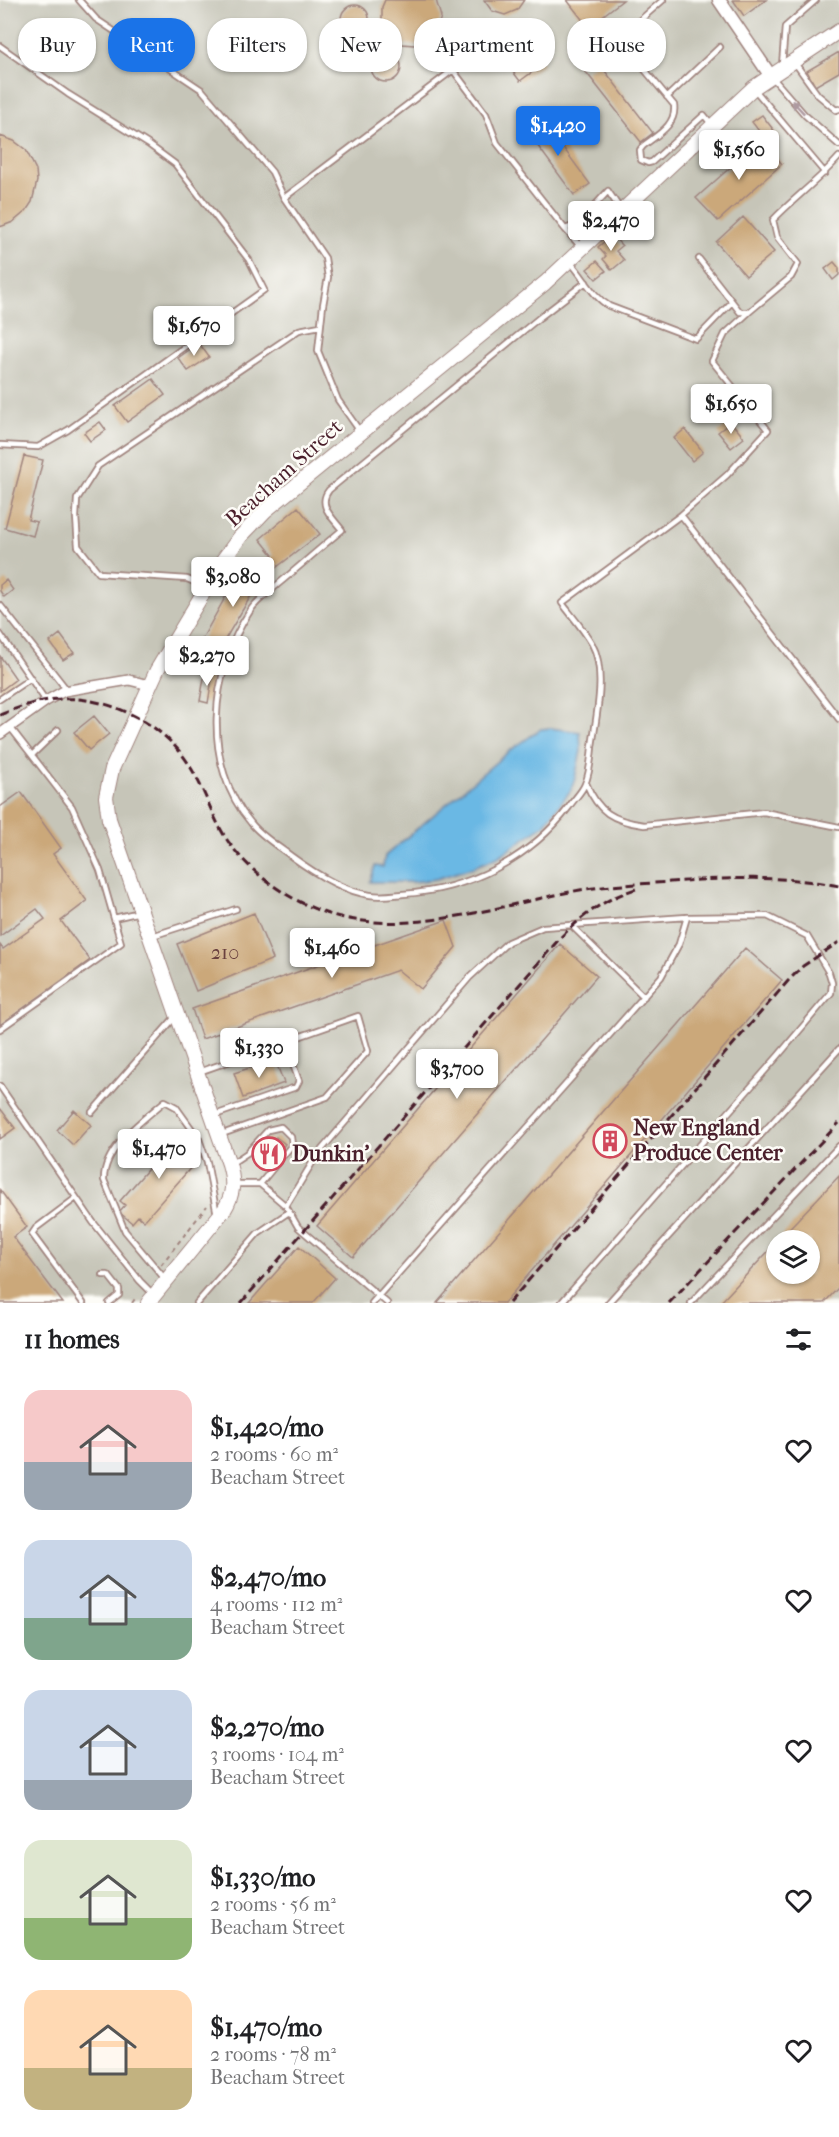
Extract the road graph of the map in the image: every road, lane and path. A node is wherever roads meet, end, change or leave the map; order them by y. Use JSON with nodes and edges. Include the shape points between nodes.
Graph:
{"nodes":[{"id":1,"x":79,"y":0,"type":"edge"},
{"id":2,"x":663,"y":0,"type":"edge"},
{"id":3,"x":719,"y":0,"type":"edge"},
{"id":4,"x":816,"y":0,"type":"edge"},
{"id":5,"x":839,"y":31,"type":"edge"},
{"id":6,"x":0,"y":46,"type":"edge"},
{"id":7,"x":720,"y":47,"type":"dead end"},
{"id":8,"x":788,"y":64,"type":"junction"},
{"id":9,"x":770,"y":75,"type":"junction"},
{"id":10,"x":753,"y":88,"type":"junction"},
{"id":11,"x":668,"y":97,"type":"junction"},
{"id":12,"x":839,"y":108,"type":"edge"},
{"id":13,"x":713,"y":125,"type":"junction"},
{"id":14,"x":839,"y":145,"type":"edge"},
{"id":15,"x":839,"y":157,"type":"edge"},
{"id":16,"x":825,"y":173,"type":"junction"},
{"id":17,"x":284,"y":198,"type":"junction"},
{"id":18,"x":621,"y":210,"type":"junction"},
{"id":19,"x":565,"y":229,"type":"junction"},
{"id":20,"x":582,"y":249,"type":"junction"},
{"id":21,"x":699,"y":259,"type":"dead end"},
{"id":22,"x":569,"y":261,"type":"junction"},
{"id":23,"x":586,"y":282,"type":"junction"},
{"id":24,"x":732,"y":302,"type":"junction"},
{"id":25,"x":750,"y":312,"type":"junction"},
{"id":26,"x":320,"y":326,"type":"junction"},
{"id":27,"x":361,"y":432,"type":"junction"},
{"id":28,"x":0,"y":445,"type":"edge"},
{"id":29,"x":681,"y":515,"type":"junction"},
{"id":30,"x":207,"y":586,"type":"junction"},
{"id":31,"x":0,"y":605,"type":"edge"},
{"id":32,"x":0,"y":634,"type":"edge"},
{"id":33,"x":31,"y":678,"type":"junction"},
{"id":34,"x":149,"y":685,"type":"junction"},
{"id":35,"x":67,"y":690,"type":"junction"},
{"id":36,"x":0,"y":699,"type":"edge"},
{"id":37,"x":46,"y":701,"type":"junction"},
{"id":38,"x":839,"y":719,"type":"edge"},
{"id":39,"x":10,"y":727,"type":"junction"},
{"id":40,"x":58,"y":730,"type":"dead end"},
{"id":41,"x":0,"y":734,"type":"edge"},
{"id":42,"x":32,"y":755,"type":"junction"},
{"id":43,"x":586,"y":783,"type":"junction"},
{"id":44,"x":839,"y":827,"type":"edge"},
{"id":45,"x":236,"y":909,"type":"dead end"},
{"id":46,"x":140,"y":912,"type":"junction"},
{"id":47,"x":687,"y":916,"type":"junction"},
{"id":48,"x":114,"y":918,"type":"junction"},
{"id":49,"x":572,"y":926,"type":"junction"},
{"id":50,"x":149,"y":937,"type":"junction"},
{"id":51,"x":644,"y":997,"type":"junction"},
{"id":52,"x":176,"y":1016,"type":"junction"},
{"id":53,"x":0,"y":1029,"type":"edge"},
{"id":54,"x":839,"y":1049,"type":"edge"},
{"id":55,"x":291,"y":1059,"type":"dead end"},
{"id":56,"x":196,"y":1073,"type":"junction"},
{"id":57,"x":0,"y":1086,"type":"edge"},
{"id":58,"x":92,"y":1112,"type":"dead end"},
{"id":59,"x":212,"y":1116,"type":"junction"},
{"id":60,"x":219,"y":1135,"type":"junction"},
{"id":61,"x":839,"y":1146,"type":"edge"},
{"id":62,"x":229,"y":1164,"type":"junction"},
{"id":63,"x":233,"y":1184,"type":"junction"},
{"id":64,"x":260,"y":1184,"type":"junction"},
{"id":65,"x":213,"y":1197,"type":"junction"},
{"id":66,"x":76,"y":1198,"type":"junction"},
{"id":67,"x":286,"y":1206,"type":"junction"},
{"id":68,"x":289,"y":1212,"type":"junction"},
{"id":69,"x":218,"y":1218,"type":"junction"},
{"id":70,"x":157,"y":1270,"type":"junction"},
{"id":71,"x":102,"y":1275,"type":"dead end"},
{"id":72,"x":166,"y":1281,"type":"junction"},
{"id":73,"x":150,"y":1295,"type":"edge"},
{"id":74,"x":378,"y":1296,"type":"junction"},
{"id":75,"x":83,"y":1303,"type":"edge"},
{"id":76,"x":109,"y":1303,"type":"edge"},
{"id":77,"x":132,"y":1303,"type":"edge"},
{"id":78,"x":196,"y":1303,"type":"edge"},
{"id":79,"x":372,"y":1303,"type":"edge"},
{"id":80,"x":387,"y":1303,"type":"edge"},
{"id":81,"x":561,"y":1303,"type":"edge"},
{"id":82,"x":608,"y":1303,"type":"edge"},
{"id":83,"x":691,"y":1303,"type":"edge"}],
"edges":[{"from":1,"to":17,"type":"lane","via":[[96,19],[202,90],[272,172]]},
{"from":2,"to":11,"type":"lane","via":[[630,29],[625,46]]},
{"from":3,"to":9,"type":"street"},
{"from":4,"to":8,"type":"lane","via":[[785,27],[782,56]]},
{"from":5,"to":8,"type":"main road","name":"Beacham Street"},
{"from":6,"to":28,"type":"lane","via":[[175,164],[249,260],[264,290],[68,430],[38,447]]},
{"from":7,"to":11,"type":"lane"},
{"from":8,"to":9,"type":"main road","name":"Beacham Street"},
{"from":8,"to":12,"type":"lane","via":[[818,95],[836,110]]},
{"from":9,"to":10,"type":"main road","name":"Beacham Street"},
{"from":14,"to":9,"type":"lane","one_way":true,"via":[[805,115]]},
{"from":10,"to":13,"type":"main road","name":"Beacham Street"},
{"from":10,"to":16,"type":"lane"},
{"from":11,"to":13,"type":"lane","via":[[675,112],[671,123],[643,146],[640,155],[644,162],[652,162],[704,115]]},
{"from":13,"to":18,"type":"main road","name":"Beacham Street"},
{"from":15,"to":16,"type":"lane"},
{"from":16,"to":25,"type":"lane","via":[[773,220],[777,237],[798,264],[791,277]]},
{"from":17,"to":19,"type":"lane","via":[[453,70],[486,114],[497,143]]},
{"from":17,"to":26,"type":"lane","via":[[324,258],[328,277]]},
{"from":18,"to":19,"type":"lane","via":[[608,191],[578,224]]},
{"from":18,"to":20,"type":"main road","name":"Beacham Street"},
{"from":19,"to":20,"type":"lane"},
{"from":20,"to":22,"type":"main road","name":"Beacham Street"},
{"from":21,"to":24,"type":"lane"},
{"from":22,"to":23,"type":"lane"},
{"from":22,"to":27,"type":"main road","name":"Beacham Street"},
{"from":23,"to":24,"type":"lane","via":[[599,300],[609,306],[696,339]]},
{"from":23,"to":43,"type":"lane","via":[[324,496],[324,505],[342,530],[252,608],[237,631],[227,657],[217,734],[225,772],[252,825],[322,877],[371,896],[420,893],[486,874],[519,855],[556,825]]},
{"from":24,"to":25,"type":"lane","via":[[740,312]]},
{"from":25,"to":29,"type":"lane","via":[[725,334],[712,361],[768,430],[727,475]]},
{"from":26,"to":27,"type":"lane","via":[[318,351],[338,400]]},
{"from":26,"to":30,"type":"lane","via":[[299,330],[98,466],[77,499],[78,546],[99,573],[188,579]]},
{"from":27,"to":30,"type":"main road","name":"Beacham Street","via":[[252,524]]},
{"from":29,"to":38,"type":"lane"},
{"from":29,"to":43,"type":"lane","via":[[562,603],[592,644],[599,665]]},
{"from":30,"to":34,"type":"main road","name":"Beacham Street"},
{"from":31,"to":35,"type":"lane"},
{"from":32,"to":33,"type":"lane"},
{"from":33,"to":36,"type":"lane"},
{"from":33,"to":37,"type":"lane"},
{"from":34,"to":35,"type":"street","via":[[129,680]]},
{"from":34,"to":46,"type":"main road","name":"Beacham Street","via":[[112,769],[106,798],[109,819]]},
{"from":35,"to":37,"type":"street"},
{"from":37,"to":39,"type":"street"},
{"from":39,"to":41,"type":"street"},
{"from":39,"to":42,"type":"lane"},
{"from":40,"to":42,"type":"lane"},
{"from":42,"to":48,"type":"lane","via":[[72,807],[100,870]]},
{"from":43,"to":44,"type":"lane","via":[[596,804],[627,823],[644,825],[764,813]]},
{"from":45,"to":50,"type":"lane"},
{"from":46,"to":48,"type":"lane"},
{"from":46,"to":50,"type":"main road","name":"Beacham Street"},
{"from":47,"to":49,"type":"lane"},
{"from":47,"to":51,"type":"lane","via":[[670,961]]},
{"from":47,"to":81,"type":"lane","via":[[767,916],[807,936],[829,973],[831,993]]},
{"from":48,"to":53,"type":"lane","via":[[122,943]]},
{"from":49,"to":51,"type":"lane"},
{"from":49,"to":67,"type":"lane","via":[[543,927],[507,942],[470,977],[317,1155]]},
{"from":50,"to":52,"type":"main road","name":"Beacham Street"},
{"from":51,"to":74,"type":"lane"},
{"from":52,"to":56,"type":"main road","name":"Beacham Street"},
{"from":52,"to":58,"type":"lane"},
{"from":54,"to":82,"type":"lane"},
{"from":55,"to":59,"type":"lane","via":[[299,1081],[296,1087]]},
{"from":56,"to":59,"type":"main road","name":"Beacham Street"},
{"from":56,"to":60,"type":"lane","via":[[358,1016],[368,1051],[327,1097]]},
{"from":57,"to":66,"type":"lane"},
{"from":59,"to":60,"type":"main road","name":"Beacham Street"},
{"from":60,"to":62,"type":"main road","name":"Beacham Street"},
{"from":61,"to":83,"type":"lane"},
{"from":62,"to":63,"type":"main road","name":"Beacham Street"},
{"from":62,"to":64,"type":"lane","via":[[240,1159],[268,1130],[281,1127],[291,1137],[291,1145]]},
{"from":63,"to":64,"type":"lane"},
{"from":63,"to":69,"type":"main road","via":[[231,1198]]},
{"from":64,"to":67,"type":"lane"},
{"from":65,"to":69,"type":"lane"},
{"from":65,"to":70,"type":"path"},
{"from":65,"to":70,"type":"lane","via":[[199,1139],[176,1107],[165,1101],[122,1138],[103,1172],[104,1180],[125,1231]]},
{"from":66,"to":73,"type":"lane"},
{"from":66,"to":75,"type":"lane","via":[[32,1234]]},
{"from":67,"to":68,"type":"lane"},
{"from":68,"to":74,"type":"lane","via":[[298,1227]]},
{"from":68,"to":78,"type":"lane","via":[[258,1233]]},
{"from":69,"to":72,"type":"main road"},
{"from":70,"to":72,"type":"lane"},
{"from":71,"to":76,"type":"lane","via":[[108,1275],[119,1289],[119,1295]]},
{"from":72,"to":73,"type":"main road"},
{"from":73,"to":77,"type":"path"},
{"from":74,"to":79,"type":"lane"},
{"from":74,"to":80,"type":"lane"}]}
